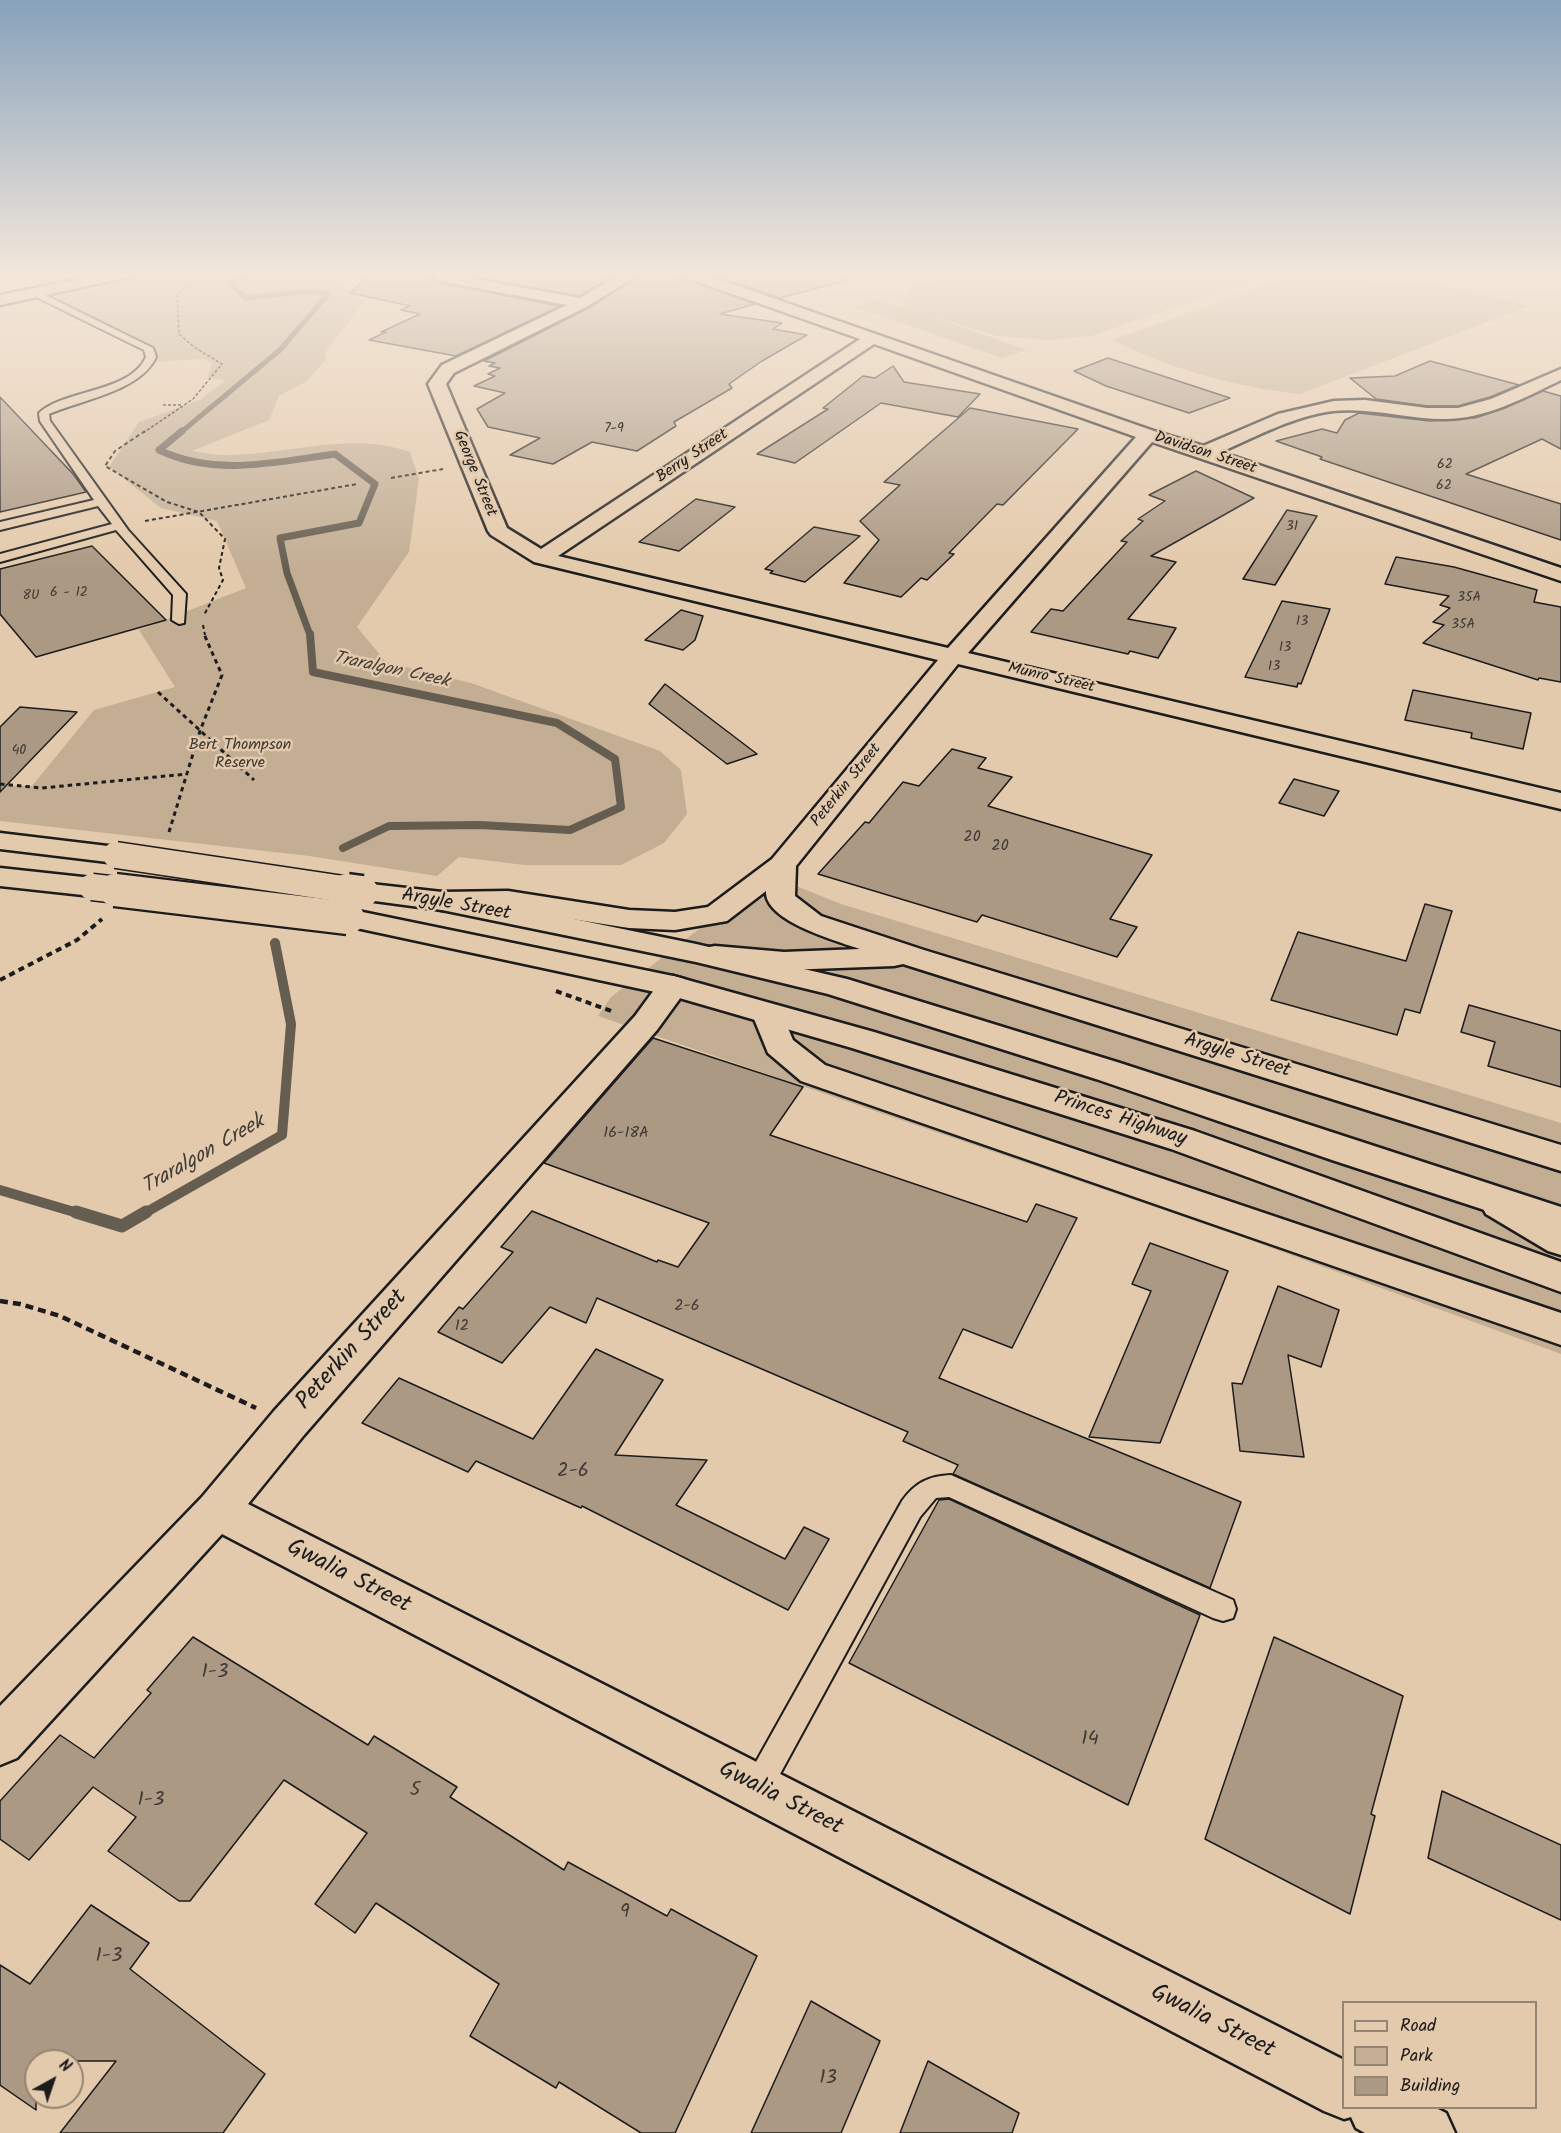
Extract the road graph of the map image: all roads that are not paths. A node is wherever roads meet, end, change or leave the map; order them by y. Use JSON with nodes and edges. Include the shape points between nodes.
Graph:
{"nodes":[{"id":1,"x":142,"y":371,"type":"edge"},
{"id":2,"x":447,"y":371,"type":"edge"},
{"id":3,"x":822,"y":371,"type":"edge"},
{"id":4,"x":967,"y":371,"type":"edge"},
{"id":5,"x":1561,"y":374,"type":"edge"},
{"id":6,"x":1148,"y":435,"type":"junction"},
{"id":7,"x":1204,"y":452,"type":"junction"},
{"id":8,"x":102,"y":502,"type":"junction"},
{"id":9,"x":0,"y":526,"type":"edge"},
{"id":10,"x":118,"y":526,"type":"junction"},
{"id":11,"x":0,"y":558,"type":"edge"},
{"id":12,"x":541,"y":558,"type":"junction"},
{"id":13,"x":1561,"y":575,"type":"edge"},
{"id":14,"x":179,"y":620,"type":"dead end"},
{"id":15,"x":953,"y":656,"type":"junction"},
{"id":16,"x":1561,"y":801,"type":"edge"},
{"id":17,"x":0,"y":841,"type":"edge"},
{"id":18,"x":783,"y":865,"type":"junction"},
{"id":19,"x":0,"y":877,"type":"edge"},
{"id":20,"x":442,"y":901,"type":"junction"},
{"id":21,"x":696,"y":953,"type":"junction"},
{"id":22,"x":913,"y":957,"type":"junction"},
{"id":23,"x":841,"y":973,"type":"junction"},
{"id":24,"x":673,"y":986,"type":"junction"},
{"id":25,"x":768,"y":1014,"type":"junction"},
{"id":26,"x":1184,"y":1140,"type":"junction"},
{"id":27,"x":1561,"y":1158,"type":"edge"},
{"id":28,"x":1479,"y":1193,"type":"junction"},
{"id":29,"x":1561,"y":1221,"type":"edge"},
{"id":30,"x":1561,"y":1241,"type":"edge"},
{"id":31,"x":1561,"y":1276,"type":"edge"},
{"id":32,"x":1561,"y":1329,"type":"edge"},
{"id":33,"x":217,"y":1510,"type":"junction"},
{"id":34,"x":1223,"y":1609,"type":"dead end"},
{"id":35,"x":0,"y":1741,"type":"edge"},
{"id":36,"x":757,"y":1788,"type":"junction"},
{"id":37,"x":1342,"y":2090,"type":"edge"},
{"id":38,"x":1378,"y":2109,"type":"edge"},
{"id":39,"x":1426,"y":2133,"type":"edge"}],
"edges":[{"from":1,"to":8,"type":"lane","via":[[120,384],[44,413],[45,421]]},
{"from":2,"to":12,"type":"main road","name":"George Street","via":[[437,384],[498,531]]},
{"from":3,"to":12,"type":"main road","name":"Berry Street"},
{"from":4,"to":6,"type":"main road","name":"Davidson Street"},
{"from":5,"to":7,"type":"main road","via":[[1495,403],[1458,413],[1353,404],[1316,409]]},
{"from":6,"to":7,"type":"main road","name":"Davidson Street"},
{"from":6,"to":15,"type":"main road","name":"Peterkin Street"},
{"from":7,"to":13,"type":"main road","name":"Davidson Street"},
{"from":8,"to":9,"type":"lane"},
{"from":8,"to":10,"type":"lane"},
{"from":10,"to":11,"type":"lane"},
{"from":10,"to":14,"type":"lane","via":[[149,565],[180,594]]},
{"from":12,"to":15,"type":"main road","name":"Munro Street"},
{"from":15,"to":16,"type":"main road","name":"Munro Street"},
{"from":15,"to":18,"type":"main road","name":"Peterkin Street"},
{"from":17,"to":20,"type":"main road","name":"Argyle Street","bridge":true},
{"from":18,"to":20,"type":"main road","name":"Peterkin Street","via":[[717,915],[675,921],[629,919],[508,900]]},
{"from":18,"to":22,"type":"main road","name":"Argyle Street","via":[[780,898],[811,922]]},
{"from":19,"to":24,"type":"main road","name":"Argyle Street","bridge":true,"via":[[348,918]]},
{"from":20,"to":21,"type":"main road","name":"Argyle Street"},
{"from":21,"to":23,"type":"main road"},
{"from":21,"to":24,"type":"main road","name":"Peterkin Street"},
{"from":22,"to":23,"type":"main road","name":"Argyle Street"},
{"from":22,"to":27,"type":"main road","name":"Argyle Street"},
{"from":23,"to":26,"type":"main road","via":[[836,1010],[1084,1096]]},
{"from":23,"to":28,"type":"main road","via":[[1108,1071]]},
{"from":24,"to":25,"type":"main road","name":"Princes Highway"},
{"from":24,"to":33,"type":"main road","name":"Peterkin Street","via":[[646,1023],[289,1423]]},
{"from":25,"to":26,"type":"main road","name":"Princes Highway"},
{"from":25,"to":32,"type":"main road","via":[[779,1045],[813,1073]]},
{"from":26,"to":31,"type":"main road","name":"Princes Highway"},
{"from":28,"to":29,"type":"main road"},
{"from":28,"to":30,"type":"main road"},
{"from":33,"to":35,"type":"main road","name":"Peterkin Street"},
{"from":33,"to":36,"type":"main road","name":"Gwalia Street"},
{"from":34,"to":36,"type":"lane","via":[[951,1486],[932,1486],[911,1509]]},
{"from":36,"to":37,"type":"main road","name":"Gwalia Street"},
{"from":38,"to":39,"type":"main road"}]}
